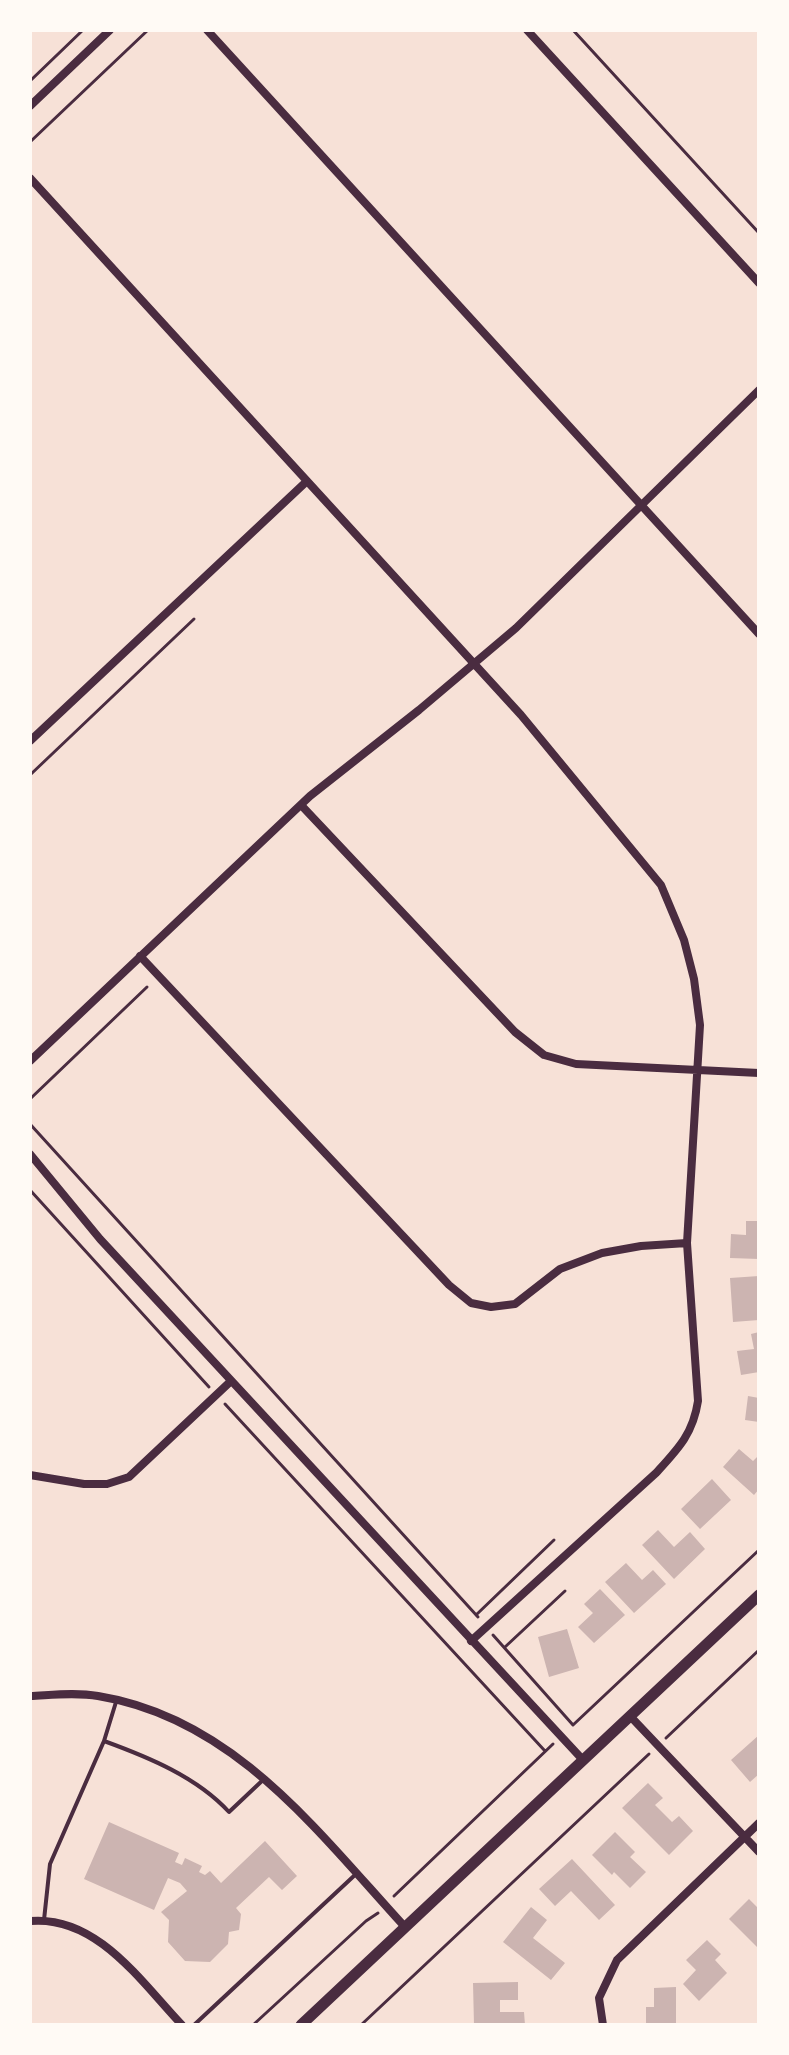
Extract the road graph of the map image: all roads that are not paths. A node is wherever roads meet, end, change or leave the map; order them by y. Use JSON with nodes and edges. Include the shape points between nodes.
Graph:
{"nodes":[{"id":1,"x":110,"y":30,"type":"edge"},
{"id":2,"x":207,"y":30,"type":"edge"},
{"id":3,"x":527,"y":30,"type":"edge"},
{"id":4,"x":30,"y":106,"type":"edge"},
{"id":5,"x":30,"y":178,"type":"edge"},
{"id":6,"x":759,"y":283,"type":"edge"},
{"id":7,"x":759,"y":390,"type":"edge"},
{"id":8,"x":307,"y":481,"type":"junction"},
{"id":9,"x":641,"y":505,"type":"junction"},
{"id":10,"x":759,"y":634,"type":"edge"},
{"id":11,"x":474,"y":664,"type":"junction"},
{"id":12,"x":30,"y":741,"type":"edge"},
{"id":13,"x":301,"y":805,"type":"junction"},
{"id":14,"x":140,"y":956,"type":"junction"},
{"id":15,"x":30,"y":1061,"type":"edge"},
{"id":16,"x":698,"y":1070,"type":"junction"},
{"id":17,"x":759,"y":1073,"type":"edge"},
{"id":18,"x":30,"y":1154,"type":"edge"},
{"id":19,"x":687,"y":1243,"type":"junction"},
{"id":20,"x":231,"y":1381,"type":"junction"},
{"id":21,"x":30,"y":1475,"type":"edge"},
{"id":22,"x":759,"y":1595,"type":"edge"},
{"id":23,"x":471,"y":1641,"type":"junction"},
{"id":24,"x":30,"y":1696,"type":"edge"},
{"id":25,"x":117,"y":1700,"type":"junction"},
{"id":26,"x":630,"y":1716,"type":"junction"},
{"id":27,"x":104,"y":1741,"type":"junction"},
{"id":28,"x":583,"y":1760,"type":"junction"},
{"id":29,"x":265,"y":1778,"type":"junction"},
{"id":30,"x":759,"y":1823,"type":"edge"},
{"id":31,"x":745,"y":1837,"type":"junction"},
{"id":32,"x":759,"y":1852,"type":"edge"},
{"id":33,"x":356,"y":1874,"type":"junction"},
{"id":34,"x":44,"y":1920,"type":"junction"},
{"id":35,"x":30,"y":1921,"type":"edge"},
{"id":36,"x":405,"y":1927,"type":"junction"},
{"id":37,"x":182,"y":2025,"type":"edge"},
{"id":38,"x":194,"y":2025,"type":"edge"},
{"id":39,"x":301,"y":2025,"type":"edge"},
{"id":40,"x":603,"y":2025,"type":"edge"}],
"edges":[{"from":1,"to":4,"type":"street"},
{"from":2,"to":9,"type":"street"},
{"from":3,"to":6,"type":"street"},
{"from":5,"to":8,"type":"street"},
{"from":7,"to":9,"type":"street"},
{"from":8,"to":11,"type":"street"},
{"from":8,"to":12,"type":"street"},
{"from":9,"to":10,"type":"street"},
{"from":9,"to":11,"type":"street"},
{"from":11,"to":13,"type":"street"},
{"from":11,"to":16,"type":"street","via":[[661,885],[694,979]]},
{"from":13,"to":14,"type":"street"},
{"from":13,"to":16,"type":"street","via":[[515,1032],[544,1055],[576,1064]]},
{"from":14,"to":15,"type":"street"},
{"from":14,"to":19,"type":"street","via":[[471,1303],[515,1304],[560,1269],[602,1253]]},
{"from":16,"to":17,"type":"street"},
{"from":16,"to":19,"type":"street"},
{"from":18,"to":20,"type":"street"},
{"from":19,"to":23,"type":"street","via":[[695,1423],[656,1473]]},
{"from":20,"to":21,"type":"street","via":[[129,1477],[95,1484]]},
{"from":20,"to":23,"type":"street"},
{"from":22,"to":26,"type":"street"},
{"from":23,"to":28,"type":"street"},
{"from":24,"to":25,"type":"street"},
{"from":25,"to":27,"type":"lane"},
{"from":25,"to":29,"type":"street","via":[[151,1710],[222,1745]]},
{"from":26,"to":28,"type":"street"},
{"from":26,"to":31,"type":"street"},
{"from":27,"to":29,"type":"lane","via":[[212,1794],[229,1812]]},
{"from":27,"to":34,"type":"lane","via":[[50,1864]]},
{"from":28,"to":36,"type":"street"},
{"from":29,"to":33,"type":"street"},
{"from":30,"to":31,"type":"street"},
{"from":31,"to":32,"type":"street"},
{"from":31,"to":40,"type":"street","via":[[617,1960],[599,1998]]},
{"from":33,"to":36,"type":"street"},
{"from":33,"to":38,"type":"lane"},
{"from":34,"to":35,"type":"street"},
{"from":34,"to":37,"type":"street","via":[[96,1937]]},
{"from":36,"to":39,"type":"street"}]}
